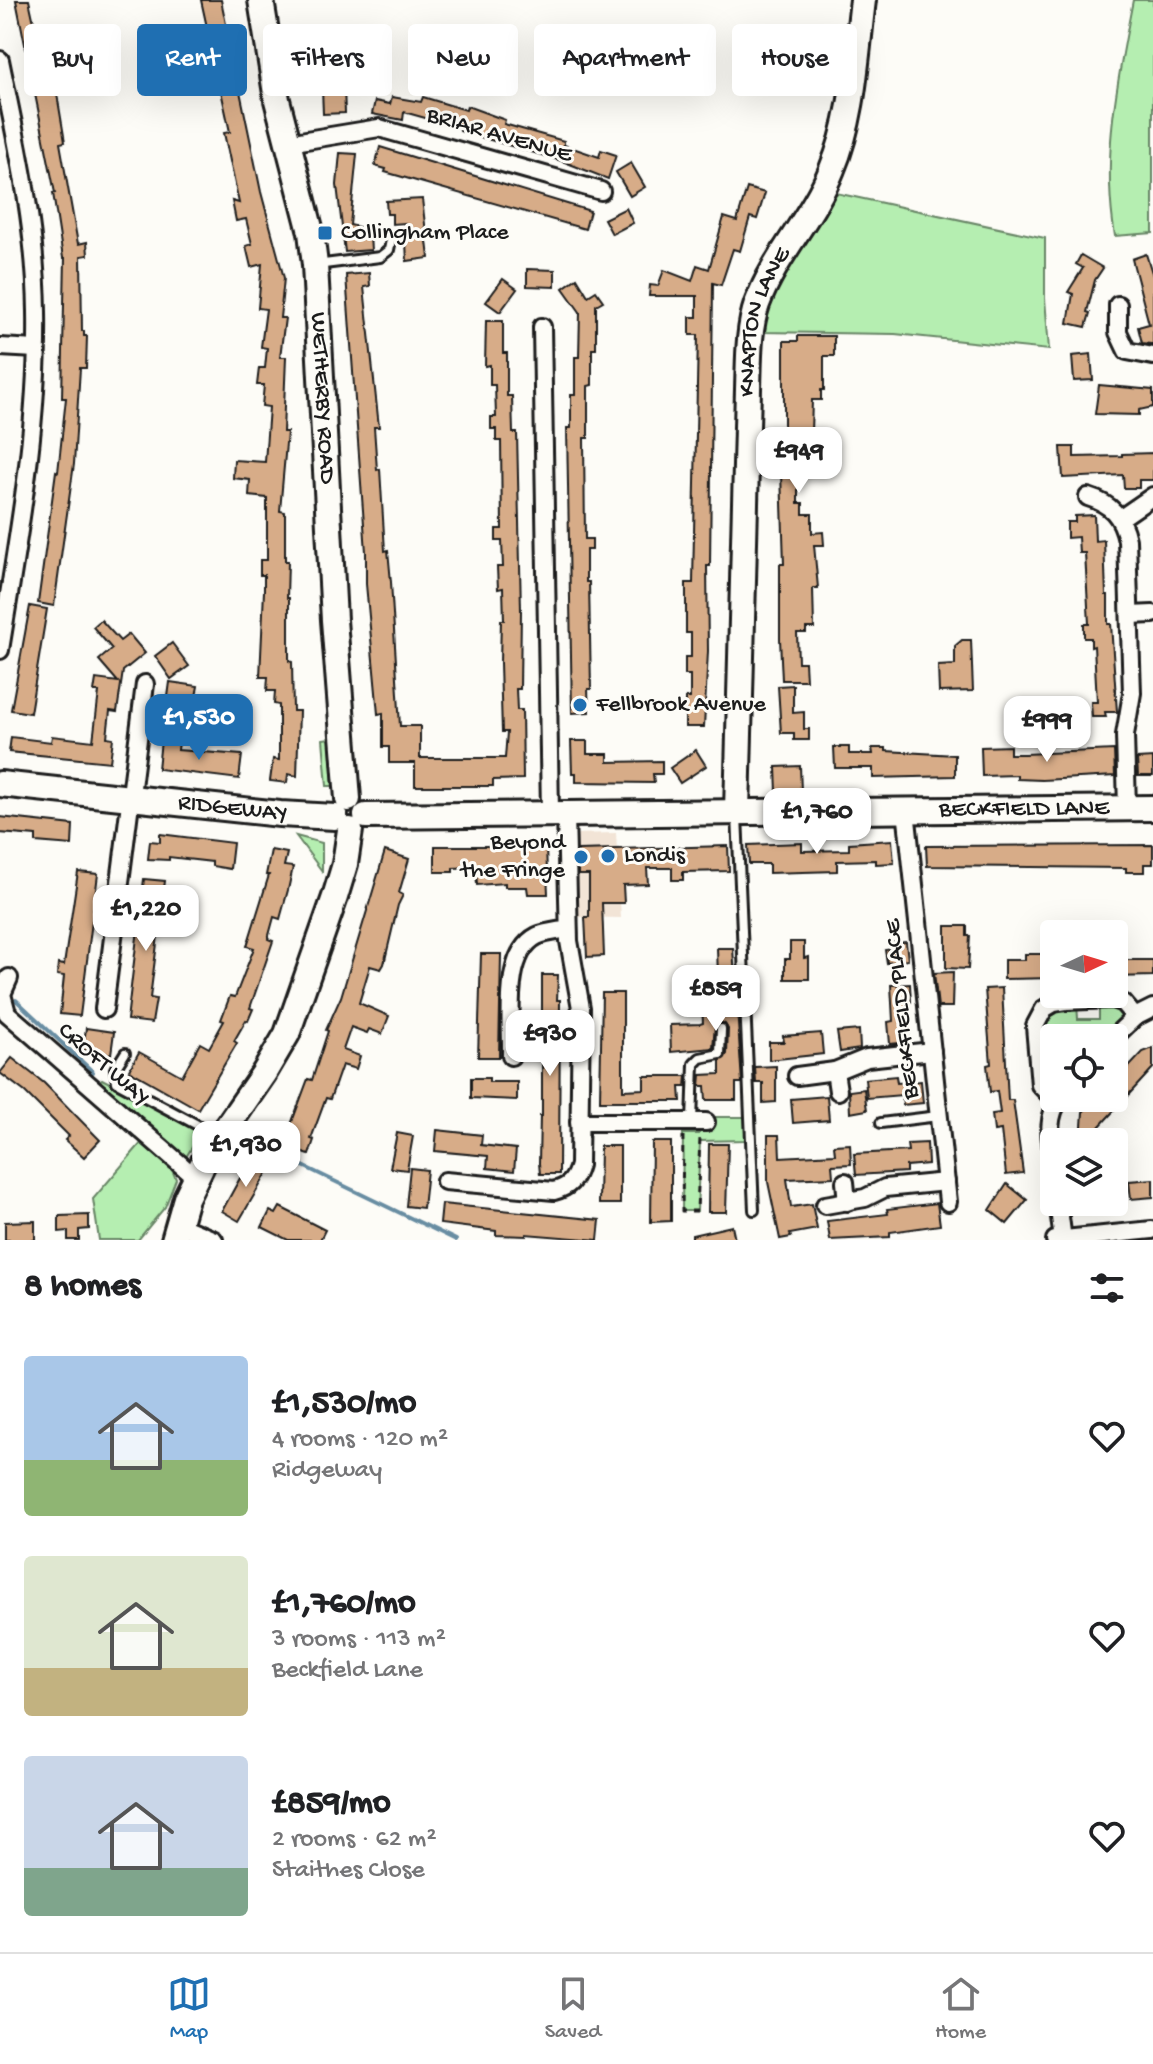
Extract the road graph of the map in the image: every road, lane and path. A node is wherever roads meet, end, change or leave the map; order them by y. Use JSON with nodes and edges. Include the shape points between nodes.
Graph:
{"nodes":[{"id":1,"x":261,"y":0,"type":"edge"},
{"id":2,"x":863,"y":0,"type":"edge"},
{"id":3,"x":0,"y":60,"type":"edge"},
{"id":4,"x":288,"y":143,"type":"junction"},
{"id":5,"x":601,"y":191,"type":"dead end"},
{"id":6,"x":391,"y":240,"type":"dead end"},
{"id":7,"x":315,"y":265,"type":"junction"},
{"id":8,"x":1118,"y":305,"type":"dead end"},
{"id":9,"x":542,"y":327,"type":"dead end"},
{"id":10,"x":0,"y":347,"type":"edge"},
{"id":11,"x":36,"y":349,"type":"junction"},
{"id":12,"x":1153,"y":356,"type":"edge"},
{"id":13,"x":1153,"y":496,"type":"edge"},
{"id":14,"x":1088,"y":497,"type":"dead end"},
{"id":15,"x":1121,"y":518,"type":"junction"},
{"id":16,"x":1153,"y":614,"type":"edge"},
{"id":17,"x":1130,"y":615,"type":"junction"},
{"id":18,"x":2,"y":624,"type":"edge"},
{"id":19,"x":0,"y":650,"type":"edge"},
{"id":20,"x":145,"y":684,"type":"dead end"},
{"id":21,"x":0,"y":784,"type":"edge"},
{"id":22,"x":132,"y":799,"type":"junction"},
{"id":23,"x":1127,"y":808,"type":"junction"},
{"id":24,"x":1153,"y":808,"type":"edge"},
{"id":25,"x":906,"y":810,"type":"junction"},
{"id":26,"x":737,"y":811,"type":"junction"},
{"id":27,"x":558,"y":813,"type":"junction"},
{"id":28,"x":350,"y":816,"type":"junction"},
{"id":29,"x":568,"y":929,"type":"junction"},
{"id":30,"x":9,"y":978,"type":"dead end"},
{"id":31,"x":1153,"y":1008,"type":"edge"},
{"id":32,"x":104,"y":1009,"type":"dead end"},
{"id":33,"x":1135,"y":1017,"type":"junction"},
{"id":34,"x":1128,"y":1024,"type":"edge"},
{"id":35,"x":721,"y":1029,"type":"dead end"},
{"id":36,"x":932,"y":1051,"type":"junction"},
{"id":37,"x":125,"y":1053,"type":"dead end"},
{"id":38,"x":511,"y":1056,"type":"dead end"},
{"id":39,"x":835,"y":1071,"type":"junction"},
{"id":40,"x":797,"y":1076,"type":"dead end"},
{"id":41,"x":1040,"y":1085,"type":"edge"},
{"id":42,"x":838,"y":1091,"type":"dead end"},
{"id":43,"x":938,"y":1116,"type":"junction"},
{"id":44,"x":579,"y":1122,"type":"junction"},
{"id":45,"x":695,"y":1122,"type":"junction"},
{"id":46,"x":881,"y":1123,"type":"dead end"},
{"id":47,"x":219,"y":1136,"type":"junction"},
{"id":48,"x":195,"y":1177,"type":"junction"},
{"id":49,"x":455,"y":1177,"type":"dead end"},
{"id":50,"x":845,"y":1182,"type":"dead end"},
{"id":51,"x":946,"y":1182,"type":"junction"},
{"id":52,"x":847,"y":1202,"type":"junction"},
{"id":53,"x":948,"y":1202,"type":"dead end"},
{"id":54,"x":825,"y":1205,"type":"dead end"},
{"id":55,"x":754,"y":1210,"type":"dead end"},
{"id":56,"x":1060,"y":1216,"type":"edge"},
{"id":57,"x":1152,"y":1230,"type":"edge"},
{"id":58,"x":176,"y":1233,"type":"edge"},
{"id":59,"x":214,"y":1240,"type":"edge"},
{"id":60,"x":1055,"y":1240,"type":"edge"},
{"id":61,"x":1063,"y":1240,"type":"edge"}],
"edges":[{"from":1,"to":4,"type":"street","name":"WETHERBY ROAD"},
{"from":2,"to":26,"type":"street","name":"KNAPTON LANE","via":[[840,148],[824,188],[765,285],[752,328]]},
{"from":3,"to":11,"type":"street","via":[[32,229]]},
{"from":4,"to":5,"type":"street","name":"BRIAR AVENUE","via":[[379,128]]},
{"from":4,"to":7,"type":"street","name":"WETHERBY ROAD"},
{"from":6,"to":7,"type":"lane","via":[[380,257]]},
{"from":7,"to":28,"type":"street","name":"WETHERBY ROAD"},
{"from":8,"to":12,"type":"street","via":[[1122,355]]},
{"from":9,"to":27,"type":"street"},
{"from":10,"to":11,"type":"street"},
{"from":11,"to":18,"type":"street","via":[[32,438]]},
{"from":13,"to":15,"type":"street"},
{"from":14,"to":15,"type":"street"},
{"from":15,"to":17,"type":"street"},
{"from":16,"to":17,"type":"street"},
{"from":17,"to":23,"type":"street"},
{"from":18,"to":19,"type":"street"},
{"from":20,"to":22,"type":"street"},
{"from":21,"to":22,"type":"street","name":"RIDGEWAY"},
{"from":22,"to":28,"type":"street","name":"RIDGEWAY"},
{"from":22,"to":32,"type":"street"},
{"from":23,"to":24,"type":"street","name":"BECKFIELD LANE"},
{"from":23,"to":25,"type":"street","name":"BECKFIELD LANE"},
{"from":25,"to":26,"type":"street","name":"BECKFIELD LANE"},
{"from":25,"to":36,"type":"street","name":"BECKFIELD PLACE"},
{"from":26,"to":27,"type":"street","name":"BECKFIELD LANE"},
{"from":26,"to":55,"type":"lane"},
{"from":27,"to":28,"type":"street","name":"BECKFIELD LANE"},
{"from":27,"to":29,"type":"street"},
{"from":28,"to":47,"type":"street","name":"WETHERBY ROAD","via":[[337,892],[287,1034]]},
{"from":29,"to":38,"type":"street","via":[[536,937],[521,950],[513,970]]},
{"from":29,"to":44,"type":"street","via":[[581,1008]]},
{"from":30,"to":48,"type":"street","name":"CROFT WAY","via":[[2,994],[7,1013]]},
{"from":31,"to":33,"type":"street"},
{"from":33,"to":34,"type":"street"},
{"from":33,"to":41,"type":"street","via":[[1112,999],[1066,1001],[1044,1009],[1035,1026]]},
{"from":35,"to":45,"type":"lane","via":[[720,1054],[694,1064]]},
{"from":36,"to":39,"type":"street","via":[[867,1058]]},
{"from":36,"to":43,"type":"street","name":"BECKFIELD PLACE"},
{"from":37,"to":47,"type":"lane","via":[[115,1069],[117,1082]]},
{"from":39,"to":40,"type":"street"},
{"from":39,"to":42,"type":"street"},
{"from":43,"to":46,"type":"lane"},
{"from":43,"to":51,"type":"street","name":"BECKFIELD PLACE"},
{"from":44,"to":45,"type":"street"},
{"from":44,"to":49,"type":"street","via":[[579,1165],[564,1188],[541,1192]]},
{"from":45,"to":45,"type":"path","via":[[697,1211],[682,1211]]},
{"from":47,"to":48,"type":"street","name":"WETHERBY ROAD"},
{"from":48,"to":58,"type":"street","name":"WETHERBY ROAD"},
{"from":50,"to":52,"type":"street"},
{"from":51,"to":52,"type":"street","via":[[885,1188]]},
{"from":51,"to":53,"type":"street","name":"BECKFIELD PLACE"},
{"from":52,"to":54,"type":"street"},
{"from":56,"to":61,"type":"street"},
{"from":57,"to":61,"type":"street"},
{"from":58,"to":59,"type":"street"},
{"from":60,"to":61,"type":"street"}]}
